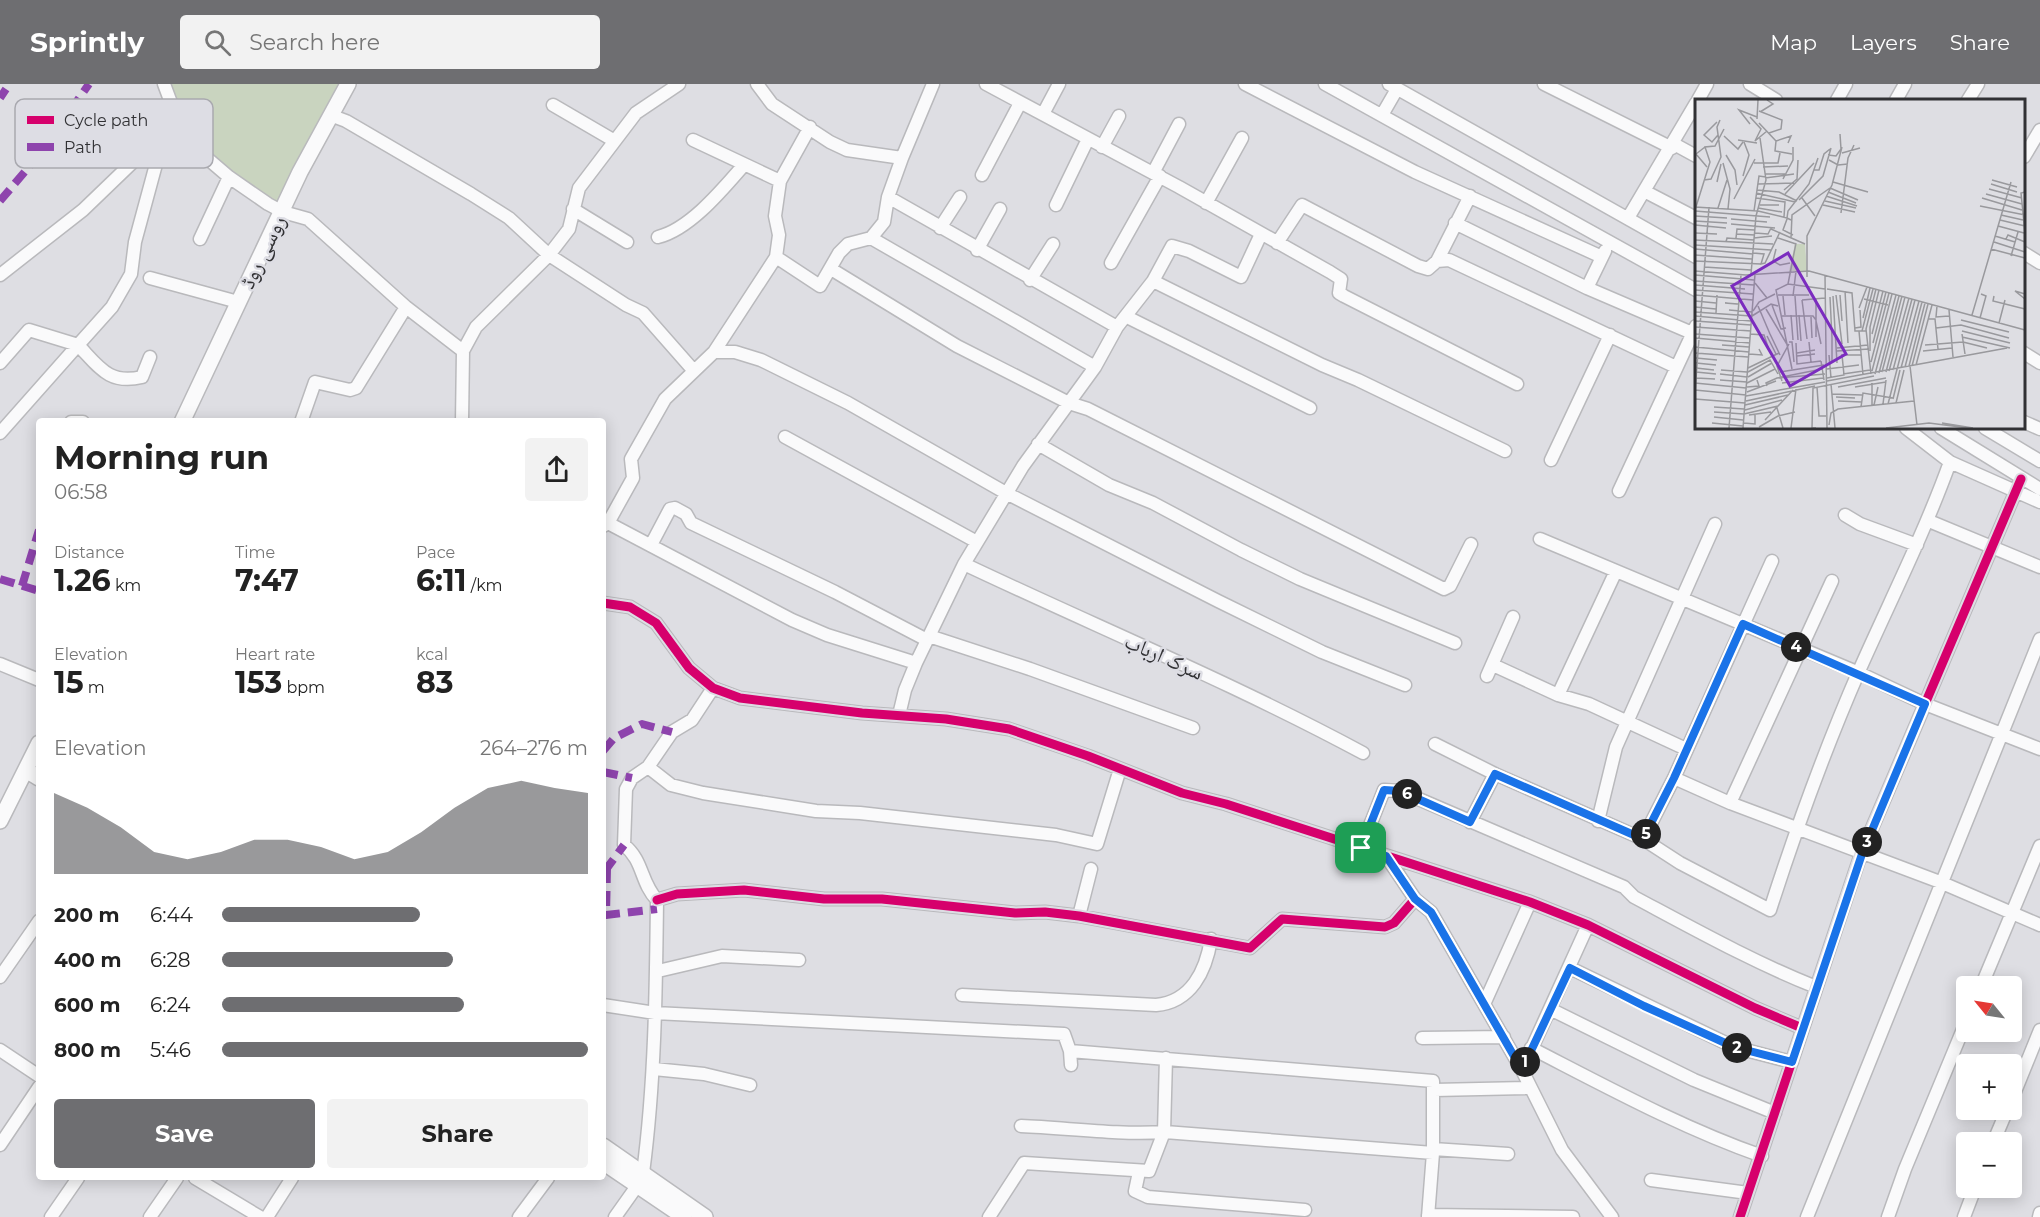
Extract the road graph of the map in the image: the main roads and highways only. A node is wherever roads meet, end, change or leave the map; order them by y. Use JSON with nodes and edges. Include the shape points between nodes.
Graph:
{"nodes":[{"id":1,"x":348,"y":84,"type":"edge"},
{"id":2,"x":184,"y":418,"type":"edge"},
{"id":3,"x":36,"y":756,"type":"edge"},
{"id":4,"x":32,"y":774,"type":"edge"},
{"id":5,"x":0,"y":821,"type":"edge"},
{"id":6,"x":606,"y":1149,"type":"edge"},
{"id":7,"x":606,"y":1163,"type":"edge"},
{"id":8,"x":640,"y":1179,"type":"junction"},
{"id":9,"x":684,"y":1217,"type":"edge"},
{"id":10,"x":705,"y":1217,"type":"edge"}],
"edges":[{"from":1,"to":2,"type":"main road","name":"روسی روڈ","via":[[300,172]]},
{"from":3,"to":4,"type":"main road"},
{"from":4,"to":5,"type":"main road"},
{"from":6,"to":8,"type":"main road"},
{"from":7,"to":8,"type":"main road"},
{"from":8,"to":9,"type":"main road"},
{"from":8,"to":10,"type":"main road"}]}
